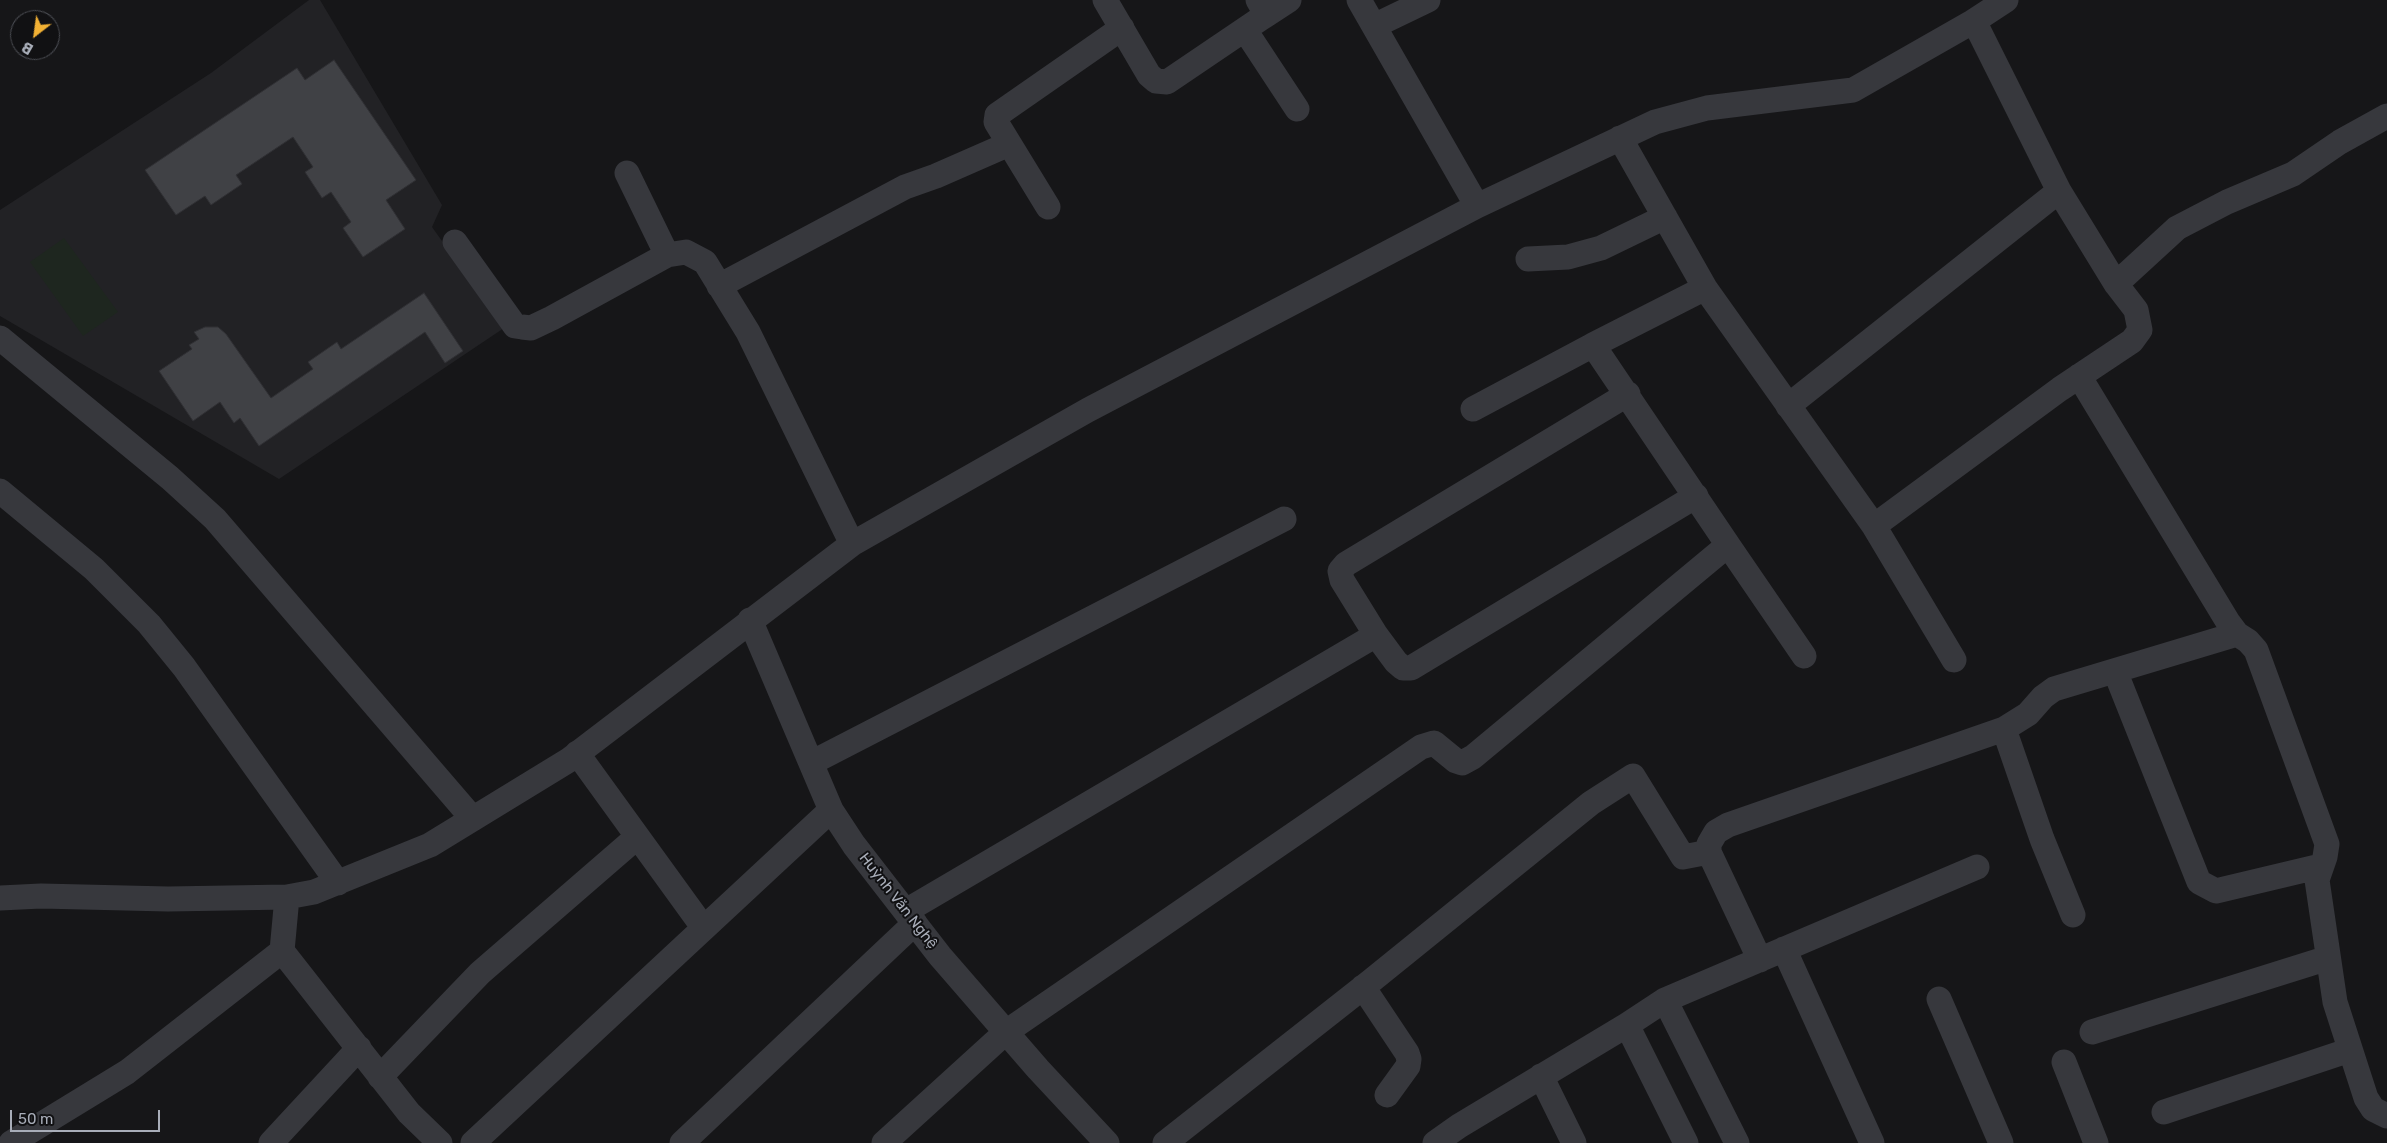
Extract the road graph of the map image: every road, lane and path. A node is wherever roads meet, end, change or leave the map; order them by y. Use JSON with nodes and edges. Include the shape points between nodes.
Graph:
{"nodes":[{"id":1,"x":1105,"y":0,"type":"edge"},
{"id":2,"x":1289,"y":0,"type":"edge"},
{"id":3,"x":1359,"y":0,"type":"edge"},
{"id":4,"x":1428,"y":0,"type":"edge"},
{"id":5,"x":2006,"y":0,"type":"edge"},
{"id":6,"x":1255,"y":16,"type":"edge"},
{"id":7,"x":1974,"y":21,"type":"junction"},
{"id":8,"x":1374,"y":26,"type":"junction"},
{"id":9,"x":1122,"y":28,"type":"junction"},
{"id":10,"x":1296,"y":109,"type":"dead end"},
{"id":11,"x":2387,"y":116,"type":"edge"},
{"id":12,"x":1620,"y":138,"type":"junction"},
{"id":13,"x":1009,"y":144,"type":"junction"},
{"id":14,"x":627,"y":173,"type":"dead end"},
{"id":15,"x":2059,"y":191,"type":"junction"},
{"id":16,"x":1477,"y":206,"type":"junction"},
{"id":17,"x":1048,"y":207,"type":"dead end"},
{"id":18,"x":1665,"y":216,"type":"junction"},
{"id":19,"x":455,"y":242,"type":"dead end"},
{"id":20,"x":667,"y":255,"type":"junction"},
{"id":21,"x":1528,"y":259,"type":"dead end"},
{"id":22,"x":2116,"y":284,"type":"junction"},
{"id":23,"x":719,"y":286,"type":"junction"},
{"id":24,"x":1705,"y":288,"type":"junction"},
{"id":25,"x":0,"y":338,"type":"edge"},
{"id":26,"x":1594,"y":345,"type":"junction"},
{"id":27,"x":2079,"y":376,"type":"junction"},
{"id":28,"x":1628,"y":394,"type":"junction"},
{"id":29,"x":1788,"y":406,"type":"junction"},
{"id":30,"x":1473,"y":409,"type":"dead end"},
{"id":31,"x":0,"y":491,"type":"edge"},
{"id":32,"x":1696,"y":496,"type":"junction"},
{"id":33,"x":1284,"y":519,"type":"dead end"},
{"id":34,"x":1874,"y":526,"type":"junction"},
{"id":35,"x":852,"y":544,"type":"junction"},
{"id":36,"x":1728,"y":545,"type":"junction"},
{"id":37,"x":750,"y":620,"type":"junction"},
{"id":38,"x":2237,"y":634,"type":"junction"},
{"id":39,"x":1376,"y":635,"type":"junction"},
{"id":40,"x":1804,"y":656,"type":"dead end"},
{"id":41,"x":1954,"y":660,"type":"dead end"},
{"id":42,"x":2116,"y":671,"type":"junction"},
{"id":43,"x":2004,"y":730,"type":"junction"},
{"id":44,"x":577,"y":753,"type":"junction"},
{"id":45,"x":811,"y":763,"type":"junction"},
{"id":46,"x":831,"y":810,"type":"junction"},
{"id":47,"x":473,"y":819,"type":"junction"},
{"id":48,"x":637,"y":836,"type":"junction"},
{"id":49,"x":1709,"y":852,"type":"junction"},
{"id":50,"x":2321,"y":866,"type":"junction"},
{"id":51,"x":1977,"y":867,"type":"dead end"},
{"id":52,"x":338,"y":882,"type":"junction"},
{"id":53,"x":287,"y":897,"type":"junction"},
{"id":54,"x":0,"y":898,"type":"edge"},
{"id":55,"x":2073,"y":915,"type":"dead end"},
{"id":56,"x":911,"y":917,"type":"junction"},
{"id":57,"x":703,"y":927,"type":"junction"},
{"id":58,"x":1784,"y":949,"type":"junction"},
{"id":59,"x":282,"y":951,"type":"junction"},
{"id":60,"x":2328,"y":958,"type":"junction"},
{"id":61,"x":1760,"y":960,"type":"junction"},
{"id":62,"x":1363,"y":987,"type":"junction"},
{"id":63,"x":1938,"y":999,"type":"dead end"},
{"id":64,"x":1664,"y":1000,"type":"junction"},
{"id":65,"x":1627,"y":1025,"type":"junction"},
{"id":66,"x":1006,"y":1032,"type":"junction"},
{"id":67,"x":2092,"y":1032,"type":"dead end"},
{"id":68,"x":359,"y":1048,"type":"junction"},
{"id":69,"x":2350,"y":1050,"type":"junction"},
{"id":70,"x":2064,"y":1062,"type":"dead end"},
{"id":71,"x":380,"y":1076,"type":"junction"},
{"id":72,"x":1541,"y":1076,"type":"junction"},
{"id":73,"x":1387,"y":1095,"type":"dead end"},
{"id":74,"x":2164,"y":1112,"type":"dead end"},
{"id":75,"x":2387,"y":1116,"type":"edge"},
{"id":76,"x":1099,"y":1140,"type":"edge"},
{"id":77,"x":1445,"y":1140,"type":"edge"},
{"id":78,"x":10,"y":1143,"type":"edge"},
{"id":79,"x":270,"y":1143,"type":"edge"},
{"id":80,"x":440,"y":1143,"type":"edge"},
{"id":81,"x":473,"y":1143,"type":"edge"},
{"id":82,"x":682,"y":1143,"type":"edge"},
{"id":83,"x":884,"y":1143,"type":"edge"},
{"id":84,"x":1165,"y":1143,"type":"edge"},
{"id":85,"x":1574,"y":1143,"type":"edge"},
{"id":86,"x":1686,"y":1143,"type":"edge"},
{"id":87,"x":1737,"y":1143,"type":"edge"},
{"id":88,"x":1872,"y":1143,"type":"edge"},
{"id":89,"x":2002,"y":1143,"type":"edge"},
{"id":90,"x":2096,"y":1143,"type":"edge"}],
"edges":[{"from":1,"to":9,"type":"street"},
{"from":2,"to":6,"type":"street"},
{"from":3,"to":8,"type":"street"},
{"from":4,"to":8,"type":"street"},
{"from":5,"to":7,"type":"street"},
{"from":6,"to":9,"type":"street","via":[[1167,82],[1156,81],[1149,75]]},
{"from":6,"to":10,"type":"street"},
{"from":7,"to":12,"type":"street","via":[[1853,90],[1707,108],[1655,122]]},
{"from":7,"to":15,"type":"street"},
{"from":8,"to":16,"type":"street"},
{"from":9,"to":13,"type":"street","via":[[997,115],[996,122]]},
{"from":11,"to":22,"type":"street","via":[[2340,142],[2293,174],[2218,206],[2177,228]]},
{"from":12,"to":16,"type":"street"},
{"from":12,"to":18,"type":"street"},
{"from":13,"to":17,"type":"street"},
{"from":13,"to":23,"type":"street","via":[[905,187]]},
{"from":14,"to":20,"type":"street"},
{"from":15,"to":22,"type":"street"},
{"from":15,"to":29,"type":"street"},
{"from":16,"to":35,"type":"street","via":[[1088,410]]},
{"from":18,"to":21,"type":"street","via":[[1601,248],[1568,257]]},
{"from":18,"to":24,"type":"street"},
{"from":19,"to":20,"type":"street","via":[[515,326],[522,328],[531,328],[552,318]]},
{"from":20,"to":23,"type":"street","via":[[686,252],[705,262]]},
{"from":22,"to":27,"type":"street","via":[[2136,310],[2140,330],[2132,341]]},
{"from":23,"to":35,"type":"street","via":[[748,332]]},
{"from":24,"to":26,"type":"street"},
{"from":24,"to":29,"type":"street"},
{"from":25,"to":47,"type":"street","via":[[215,519]]},
{"from":26,"to":28,"type":"street"},
{"from":26,"to":30,"type":"street"},
{"from":27,"to":34,"type":"street"},
{"from":27,"to":38,"type":"street"},
{"from":28,"to":32,"type":"street"},
{"from":28,"to":39,"type":"street","via":[[1346,564],[1340,571],[1342,580]]},
{"from":29,"to":34,"type":"street"},
{"from":31,"to":52,"type":"street","via":[[94,569],[149,624],[184,667]]},
{"from":32,"to":36,"type":"street"},
{"from":32,"to":39,"type":"street","via":[[1411,668],[1403,668],[1396,662]]},
{"from":33,"to":45,"type":"street"},
{"from":34,"to":41,"type":"street"},
{"from":35,"to":37,"type":"street"},
{"from":36,"to":40,"type":"street"},
{"from":36,"to":66,"type":"street","via":[[1473,757],[1462,763],[1434,743],[1421,747]]},
{"from":37,"to":44,"type":"street"},
{"from":37,"to":45,"type":"street","name":"Huỳnh Văn Nghệ"},
{"from":38,"to":42,"type":"street"},
{"from":38,"to":50,"type":"street","via":[[2256,650],[2327,844]]},
{"from":39,"to":56,"type":"street"},
{"from":42,"to":43,"type":"street","via":[[2054,689],[2043,696],[2028,714]]},
{"from":42,"to":50,"type":"street","via":[[2199,882],[2216,891]]},
{"from":43,"to":49,"type":"street","via":[[1728,825],[1716,832],[1709,844]]},
{"from":43,"to":55,"type":"street"},
{"from":44,"to":47,"type":"street"},
{"from":44,"to":48,"type":"street"},
{"from":45,"to":46,"type":"street","name":"Huỳnh Văn Nghệ"},
{"from":46,"to":56,"type":"street","name":"Huỳnh Văn Nghệ","via":[[874,874]]},
{"from":46,"to":57,"type":"street"},
{"from":47,"to":52,"type":"street","via":[[430,845]]},
{"from":48,"to":57,"type":"street"},
{"from":48,"to":71,"type":"street","via":[[480,973]]},
{"from":49,"to":61,"type":"street"},
{"from":49,"to":62,"type":"street","via":[[1683,858],[1633,776],[1592,803]]},
{"from":50,"to":60,"type":"street","via":[[2317,890]]},
{"from":51,"to":58,"type":"street"},
{"from":52,"to":53,"type":"street","via":[[314,892]]},
{"from":53,"to":54,"type":"street"},
{"from":53,"to":59,"type":"street"},
{"from":56,"to":66,"type":"street","name":"Huỳnh Văn Nghệ"},
{"from":56,"to":82,"type":"street"},
{"from":57,"to":81,"type":"street"},
{"from":58,"to":61,"type":"street"},
{"from":58,"to":88,"type":"street"},
{"from":59,"to":68,"type":"street"},
{"from":59,"to":78,"type":"street","via":[[127,1072]]},
{"from":60,"to":67,"type":"street"},
{"from":60,"to":69,"type":"street","via":[[2335,1002]]},
{"from":61,"to":64,"type":"street"},
{"from":62,"to":73,"type":"street","via":[[1409,1059],[1408,1066]]},
{"from":62,"to":84,"type":"street"},
{"from":63,"to":89,"type":"street"},
{"from":64,"to":65,"type":"street"},
{"from":64,"to":87,"type":"street"},
{"from":65,"to":72,"type":"street"},
{"from":65,"to":86,"type":"street"},
{"from":66,"to":76,"type":"street","name":"Huỳnh Văn Nghệ"},
{"from":66,"to":83,"type":"street"},
{"from":68,"to":71,"type":"street"},
{"from":68,"to":79,"type":"street"},
{"from":69,"to":74,"type":"street"},
{"from":69,"to":75,"type":"street","via":[[2366,1098],[2373,1109]]},
{"from":70,"to":90,"type":"street"},
{"from":71,"to":80,"type":"street","via":[[408,1113]]},
{"from":72,"to":77,"type":"street"},
{"from":72,"to":85,"type":"street"}]}
